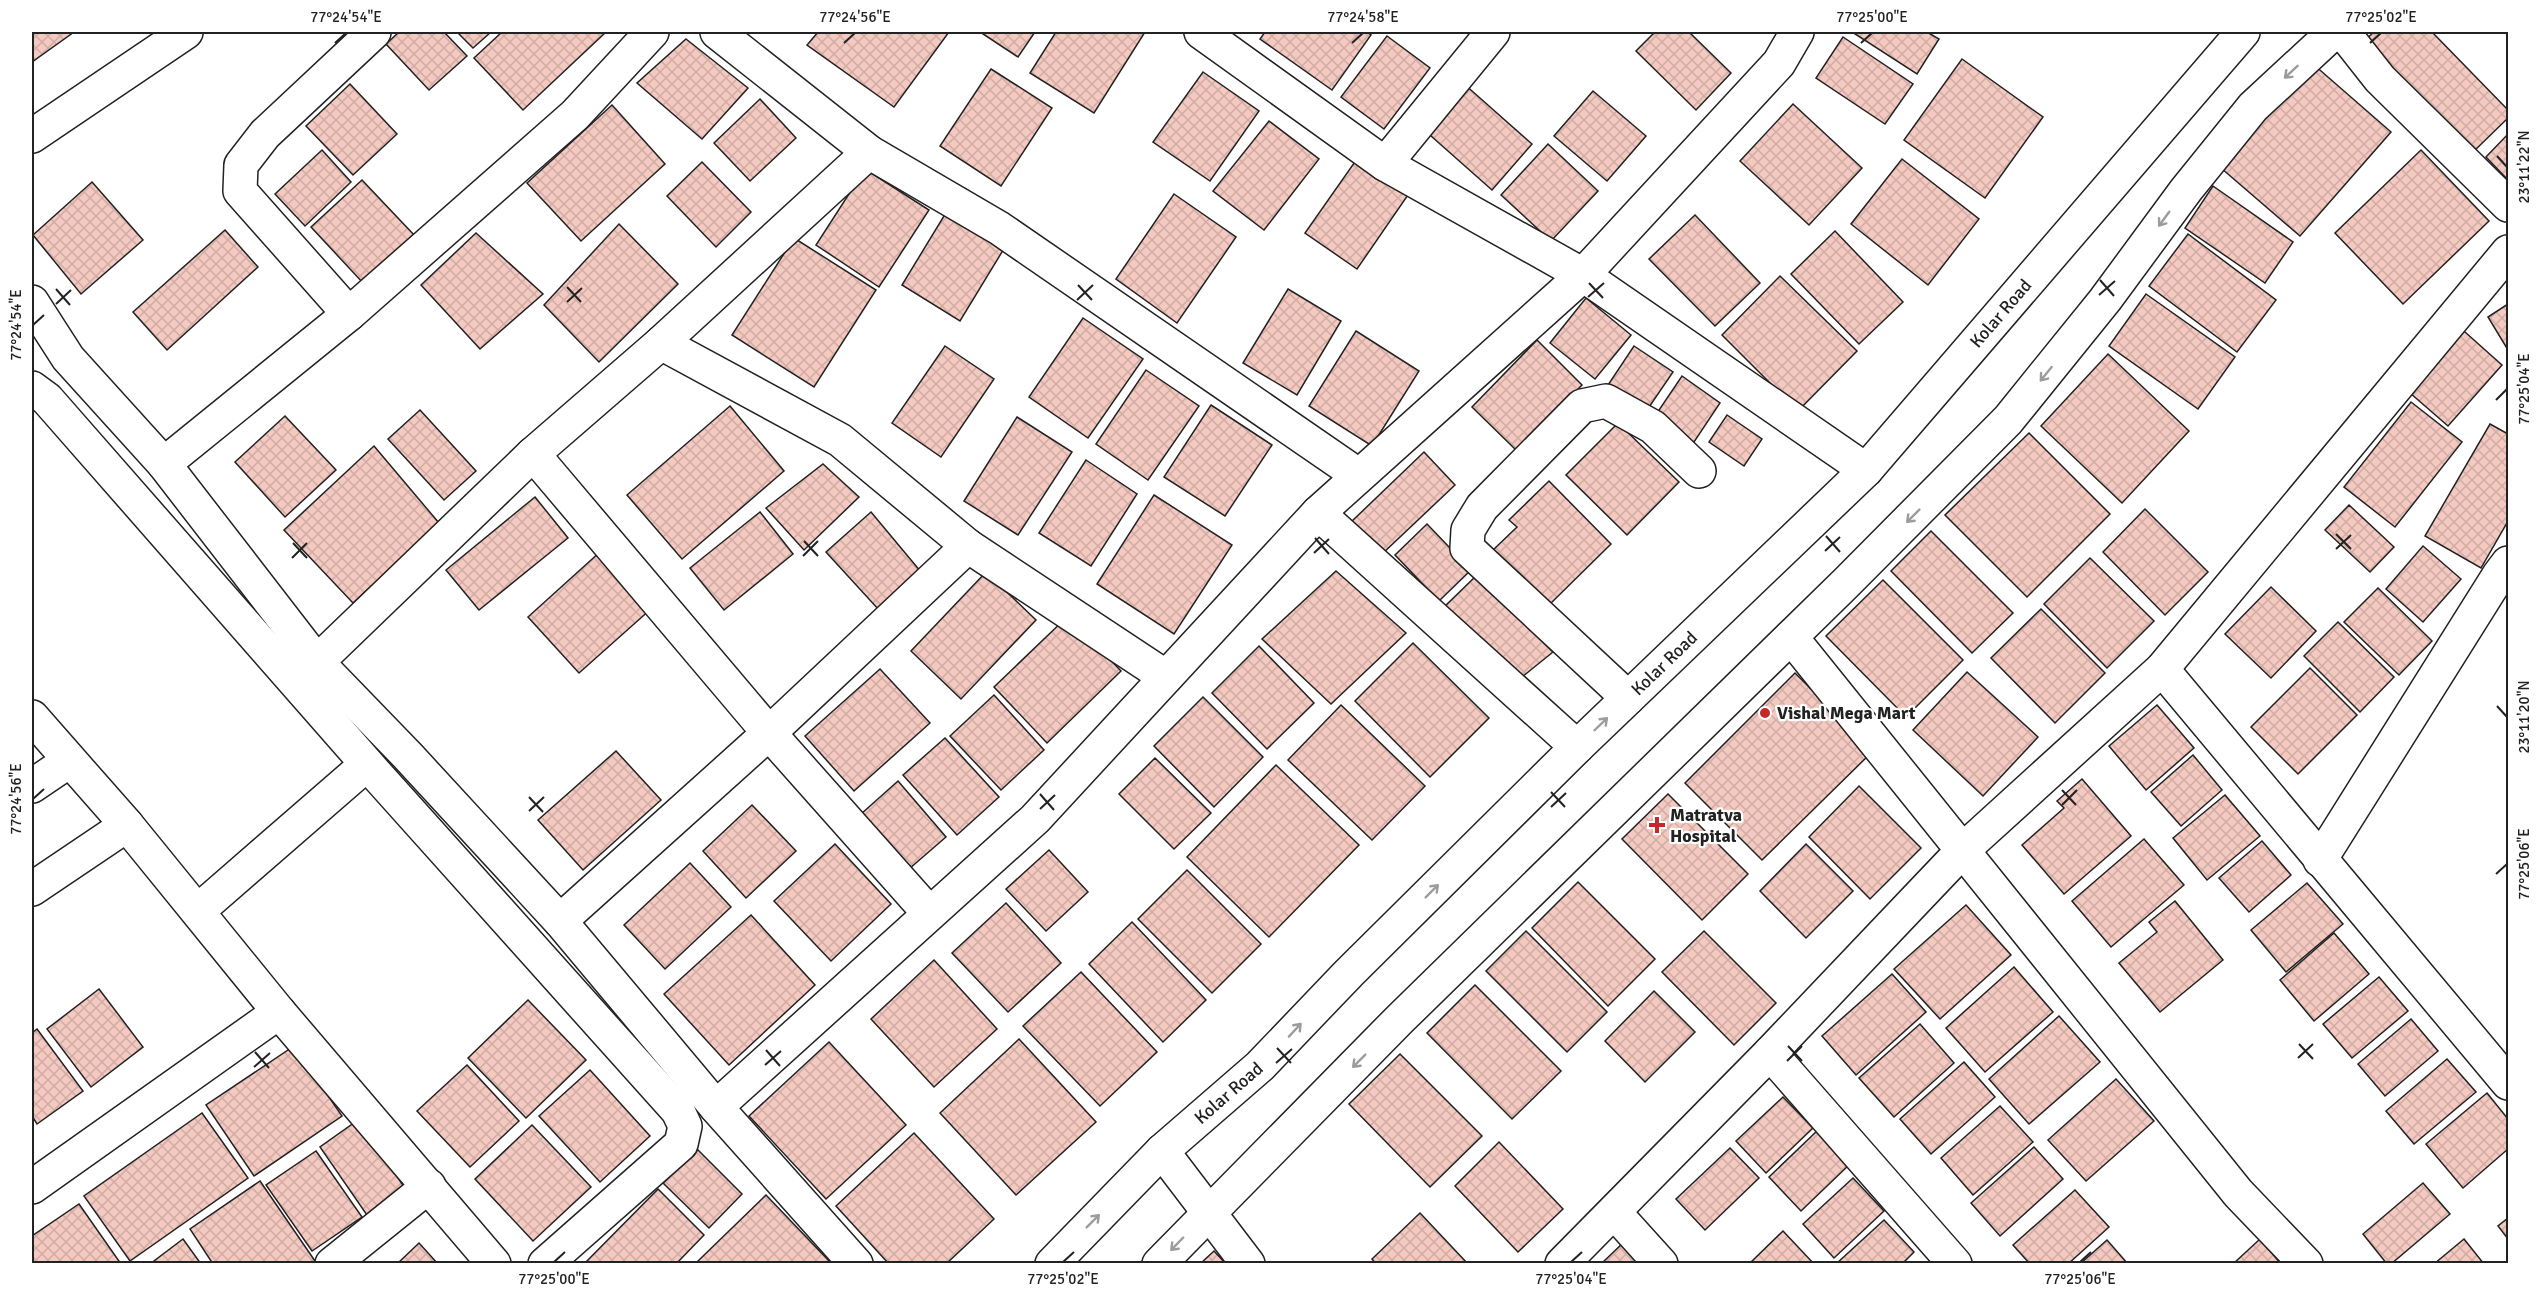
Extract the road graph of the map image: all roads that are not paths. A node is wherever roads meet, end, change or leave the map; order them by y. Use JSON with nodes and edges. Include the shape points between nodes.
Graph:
{"nodes":[{"id":1,"x":186,"y":32,"type":"edge"},
{"id":2,"x":374,"y":32,"type":"edge"},
{"id":3,"x":652,"y":32,"type":"edge"},
{"id":4,"x":717,"y":32,"type":"edge"},
{"id":5,"x":1201,"y":32,"type":"edge"},
{"id":6,"x":1493,"y":32,"type":"edge"},
{"id":7,"x":1797,"y":32,"type":"edge"},
{"id":8,"x":2243,"y":32,"type":"edge"},
{"id":9,"x":2334,"y":32,"type":"edge"},
{"id":10,"x":2343,"y":32,"type":"edge"},
{"id":11,"x":32,"y":136,"type":"edge"},
{"id":12,"x":869,"y":152,"type":"junction"},
{"id":13,"x":1385,"y":164,"type":"junction"},
{"id":14,"x":2508,"y":205,"type":"edge"},
{"id":15,"x":2508,"y":252,"type":"edge"},
{"id":16,"x":1583,"y":275,"type":"junction"},
{"id":17,"x":32,"y":302,"type":"edge"},
{"id":18,"x":349,"y":314,"type":"junction"},
{"id":19,"x":661,"y":343,"type":"junction"},
{"id":20,"x":32,"y":388,"type":"edge"},
{"id":21,"x":533,"y":454,"type":"junction"},
{"id":22,"x":164,"y":464,"type":"junction"},
{"id":23,"x":1866,"y":470,"type":"junction"},
{"id":24,"x":1699,"y":471,"type":"dead end"},
{"id":25,"x":1358,"y":475,"type":"junction"},
{"id":26,"x":1318,"y":513,"type":"junction"},
{"id":27,"x":968,"y":546,"type":"junction"},
{"id":28,"x":2505,"y":576,"type":"edge"},
{"id":29,"x":1791,"y":637,"type":"junction"},
{"id":30,"x":317,"y":662,"type":"junction"},
{"id":31,"x":2162,"y":669,"type":"junction"},
{"id":32,"x":1166,"y":677,"type":"junction"},
{"id":33,"x":1628,"y":698,"type":"junction"},
{"id":34,"x":32,"y":717,"type":"edge"},
{"id":35,"x":769,"y":733,"type":"junction"},
{"id":36,"x":1577,"y":747,"type":"junction"},
{"id":37,"x":69,"y":761,"type":"junction"},
{"id":38,"x":367,"y":764,"type":"junction"},
{"id":39,"x":32,"y":786,"type":"edge"},
{"id":40,"x":127,"y":825,"type":"junction"},
{"id":41,"x":1964,"y":849,"type":"junction"},
{"id":42,"x":2320,"y":860,"type":"junction"},
{"id":43,"x":32,"y":889,"type":"edge"},
{"id":44,"x":198,"y":910,"type":"junction"},
{"id":45,"x":929,"y":913,"type":"junction"},
{"id":46,"x":560,"y":921,"type":"junction"},
{"id":47,"x":279,"y":1012,"type":"junction"},
{"id":48,"x":1770,"y":1053,"type":"junction"},
{"id":49,"x":2508,"y":1081,"type":"edge"},
{"id":50,"x":716,"y":1107,"type":"junction"},
{"id":51,"x":1162,"y":1151,"type":"junction"},
{"id":52,"x":32,"y":1186,"type":"edge"},
{"id":53,"x":429,"y":1186,"type":"junction"},
{"id":54,"x":1614,"y":1212,"type":"junction"},
{"id":55,"x":1207,"y":1213,"type":"junction"},
{"id":56,"x":332,"y":1263,"type":"edge"},
{"id":57,"x":494,"y":1263,"type":"edge"},
{"id":58,"x":545,"y":1263,"type":"edge"},
{"id":59,"x":856,"y":1263,"type":"edge"},
{"id":60,"x":1052,"y":1263,"type":"edge"},
{"id":61,"x":1159,"y":1263,"type":"edge"},
{"id":62,"x":1248,"y":1263,"type":"edge"},
{"id":63,"x":1562,"y":1263,"type":"edge"},
{"id":64,"x":1661,"y":1263,"type":"edge"},
{"id":65,"x":1955,"y":1263,"type":"edge"},
{"id":66,"x":2306,"y":1263,"type":"edge"}],
"edges":[{"from":1,"to":11,"type":"street"},
{"from":2,"to":18,"type":"street","via":[[265,134],[242,165],[241,173],[240,190]]},
{"from":3,"to":18,"type":"street","via":[[575,115]]},
{"from":4,"to":12,"type":"street"},
{"from":5,"to":13,"type":"street"},
{"from":6,"to":13,"type":"street"},
{"from":7,"to":16,"type":"street","via":[[1779,63]]},
{"from":8,"to":23,"type":"street","name":"Kolar Road"},
{"from":9,"to":29,"type":"street","one_way":true,"via":[[2253,107],[2008,420]]},
{"from":10,"to":14,"type":"street","via":[[2380,79]]},
{"from":12,"to":19,"type":"street"},
{"from":12,"to":25,"type":"street","via":[[999,228]]},
{"from":13,"to":16,"type":"street"},
{"from":15,"to":31,"type":"street"},
{"from":16,"to":23,"type":"street"},
{"from":16,"to":25,"type":"street"},
{"from":17,"to":22,"type":"street","via":[[68,358]]},
{"from":18,"to":22,"type":"street"},
{"from":19,"to":21,"type":"street"},
{"from":19,"to":27,"type":"street","via":[[840,440]]},
{"from":20,"to":38,"type":"street","via":[[47,399]]},
{"from":21,"to":30,"type":"street"},
{"from":21,"to":35,"type":"street"},
{"from":22,"to":30,"type":"street"},
{"from":23,"to":33,"type":"street","name":"Kolar Road"},
{"from":24,"to":33,"type":"street","via":[[1653,427],[1606,401],[1582,406],[1482,507],[1468,530],[1467,548]]},
{"from":25,"to":26,"type":"street"},
{"from":26,"to":32,"type":"street"},
{"from":26,"to":36,"type":"street"},
{"from":27,"to":32,"type":"street"},
{"from":27,"to":35,"type":"street"},
{"from":28,"to":42,"type":"street"},
{"from":29,"to":41,"type":"street"},
{"from":29,"to":55,"type":"street","one_way":true},
{"from":30,"to":46,"type":"street"},
{"from":31,"to":41,"type":"street"},
{"from":31,"to":42,"type":"street"},
{"from":32,"to":45,"type":"street","via":[[1035,819]]},
{"from":36,"to":33,"type":"street","name":"Kolar Road","one_way":true},
{"from":34,"to":37,"type":"street"},
{"from":35,"to":45,"type":"street"},
{"from":35,"to":46,"type":"street"},
{"from":51,"to":36,"type":"street","name":"Kolar Road","one_way":true,"via":[[1260,1066]]},
{"from":37,"to":39,"type":"street"},
{"from":37,"to":40,"type":"street"},
{"from":38,"to":44,"type":"street"},
{"from":38,"to":58,"type":"street","via":[[678,1111],[685,1126],[681,1144]]},
{"from":40,"to":43,"type":"street"},
{"from":40,"to":44,"type":"street"},
{"from":41,"to":48,"type":"street"},
{"from":41,"to":66,"type":"street","via":[[2238,1193]]},
{"from":42,"to":49,"type":"street"},
{"from":44,"to":47,"type":"street"},
{"from":45,"to":50,"type":"street"},
{"from":46,"to":50,"type":"street"},
{"from":47,"to":52,"type":"street"},
{"from":47,"to":53,"type":"street"},
{"from":48,"to":54,"type":"street"},
{"from":48,"to":65,"type":"street"},
{"from":50,"to":59,"type":"street"},
{"from":51,"to":55,"type":"street"},
{"from":60,"to":51,"type":"street","name":"Kolar Road","one_way":true},
{"from":53,"to":56,"type":"street"},
{"from":53,"to":57,"type":"street"},
{"from":54,"to":63,"type":"street"},
{"from":54,"to":64,"type":"street"},
{"from":55,"to":61,"type":"street","one_way":true},
{"from":55,"to":62,"type":"street"}]}
